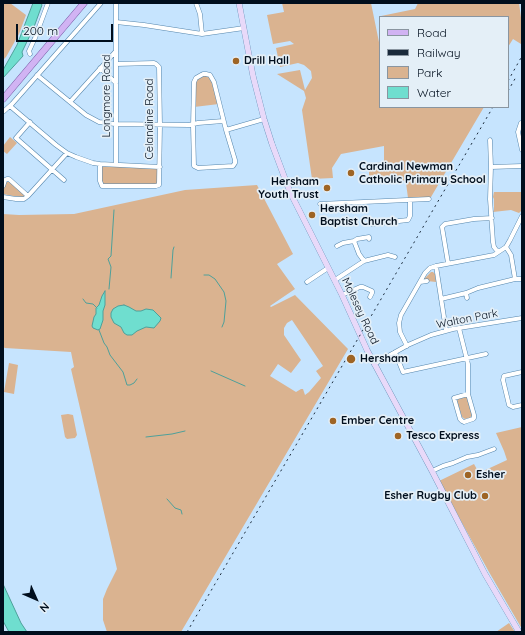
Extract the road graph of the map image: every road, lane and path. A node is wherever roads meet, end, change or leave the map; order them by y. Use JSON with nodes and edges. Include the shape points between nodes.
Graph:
{"nodes":[{"id":1,"x":48,"y":3,"type":"edge"},
{"id":2,"x":80,"y":3,"type":"edge"},
{"id":3,"x":84,"y":3,"type":"edge"},
{"id":4,"x":101,"y":3,"type":"edge"},
{"id":5,"x":112,"y":3,"type":"edge"},
{"id":6,"x":196,"y":3,"type":"edge"},
{"id":7,"x":239,"y":3,"type":"edge"},
{"id":8,"x":116,"y":4,"type":"edge"},
{"id":9,"x":116,"y":22,"type":"junction"},
{"id":10,"x":244,"y":28,"type":"junction"},
{"id":11,"x":202,"y":34,"type":"junction"},
{"id":12,"x":116,"y":51,"type":"junction"},
{"id":13,"x":30,"y":54,"type":"dead end"},
{"id":14,"x":116,"y":64,"type":"junction"},
{"id":15,"x":100,"y":68,"type":"junction"},
{"id":16,"x":37,"y":75,"type":"junction"},
{"id":17,"x":116,"y":83,"type":"junction"},
{"id":18,"x":3,"y":94,"type":"edge"},
{"id":19,"x":3,"y":99,"type":"edge"},
{"id":20,"x":70,"y":102,"type":"junction"},
{"id":21,"x":10,"y":106,"type":"junction"},
{"id":22,"x":3,"y":112,"type":"edge"},
{"id":23,"x":264,"y":119,"type":"junction"},
{"id":24,"x":224,"y":121,"type":"junction"},
{"id":25,"x":30,"y":122,"type":"junction"},
{"id":26,"x":521,"y":123,"type":"edge"},
{"id":27,"x":115,"y":124,"type":"junction"},
{"id":28,"x":194,"y":124,"type":"junction"},
{"id":29,"x":160,"y":125,"type":"junction"},
{"id":30,"x":226,"y":130,"type":"junction"},
{"id":31,"x":490,"y":140,"type":"dead end"},
{"id":32,"x":522,"y":150,"type":"edge"},
{"id":33,"x":67,"y":153,"type":"junction"},
{"id":34,"x":100,"y":164,"type":"junction"},
{"id":35,"x":116,"y":164,"type":"junction"},
{"id":36,"x":522,"y":166,"type":"edge"},
{"id":37,"x":160,"y":167,"type":"junction"},
{"id":38,"x":491,"y":167,"type":"junction"},
{"id":39,"x":52,"y":170,"type":"junction"},
{"id":40,"x":64,"y":180,"type":"dead end"},
{"id":41,"x":3,"y":186,"type":"edge"},
{"id":42,"x":28,"y":196,"type":"junction"},
{"id":43,"x":3,"y":197,"type":"edge"},
{"id":44,"x":429,"y":199,"type":"dead end"},
{"id":45,"x":410,"y":200,"type":"junction"},
{"id":46,"x":320,"y":204,"type":"dead end"},
{"id":47,"x":522,"y":216,"type":"edge"},
{"id":48,"x":492,"y":218,"type":"junction"},
{"id":49,"x":372,"y":224,"type":"dead end"},
{"id":50,"x":520,"y":224,"type":"edge"},
{"id":51,"x":369,"y":239,"type":"dead end"},
{"id":52,"x":354,"y":241,"type":"junction"},
{"id":53,"x":337,"y":246,"type":"dead end"},
{"id":54,"x":506,"y":247,"type":"junction"},
{"id":55,"x":498,"y":252,"type":"junction"},
{"id":56,"x":394,"y":257,"type":"dead end"},
{"id":57,"x":364,"y":261,"type":"junction"},
{"id":58,"x":448,"y":263,"type":"junction"},
{"id":59,"x":436,"y":266,"type":"junction"},
{"id":60,"x":328,"y":268,"type":"junction"},
{"id":61,"x":522,"y":279,"type":"edge"},
{"id":62,"x":335,"y":280,"type":"junction"},
{"id":63,"x":515,"y":280,"type":"junction"},
{"id":64,"x":307,"y":282,"type":"dead end"},
{"id":65,"x":420,"y":282,"type":"junction"},
{"id":66,"x":427,"y":282,"type":"dead end"},
{"id":67,"x":342,"y":295,"type":"junction"},
{"id":68,"x":370,"y":297,"type":"dead end"},
{"id":69,"x":441,"y":299,"type":"junction"},
{"id":70,"x":522,"y":318,"type":"edge"},
{"id":71,"x":459,"y":328,"type":"junction"},
{"id":72,"x":446,"y":330,"type":"junction"},
{"id":73,"x":407,"y":346,"type":"junction"},
{"id":74,"x":395,"y":352,"type":"junction"},
{"id":75,"x":486,"y":354,"type":"dead end"},
{"id":76,"x":466,"y":359,"type":"junction"},
{"id":77,"x":374,"y":364,"type":"junction"},
{"id":78,"x":522,"y":372,"type":"edge"},
{"id":79,"x":468,"y":394,"type":"junction"},
{"id":80,"x":522,"y":405,"type":"edge"},
{"id":81,"x":494,"y":449,"type":"dead end"},
{"id":82,"x":432,"y":472,"type":"junction"},
{"id":83,"x":519,"y":632,"type":"edge"}],
"edges":[{"from":1,"to":13,"type":"street"},
{"from":2,"to":18,"type":"main road"},
{"from":3,"to":19,"type":"main road"},
{"from":4,"to":16,"type":"street"},
{"from":5,"to":8,"type":"street"},
{"from":6,"to":11,"type":"street"},
{"from":7,"to":10,"type":"street","name":"Molesey Road"},
{"from":8,"to":9,"type":"street","name":"Longmore Road"},
{"from":9,"to":11,"type":"street"},
{"from":9,"to":12,"type":"street","name":"Longmore Road"},
{"from":10,"to":11,"type":"street"},
{"from":10,"to":23,"type":"street","name":"Molesey Road"},
{"from":12,"to":14,"type":"street","name":"Longmore Road"},
{"from":12,"to":15,"type":"street"},
{"from":14,"to":17,"type":"street","name":"Longmore Road"},
{"from":14,"to":29,"type":"street","name":"Celandine Road","via":[[156,64],[159,70]]},
{"from":15,"to":17,"type":"street"},
{"from":15,"to":20,"type":"street"},
{"from":16,"to":20,"type":"street"},
{"from":16,"to":21,"type":"street"},
{"from":17,"to":27,"type":"street","name":"Longmore Road"},
{"from":20,"to":27,"type":"street","via":[[99,122]]},
{"from":21,"to":22,"type":"street"},
{"from":21,"to":25,"type":"street"},
{"from":23,"to":30,"type":"street"},
{"from":23,"to":60,"type":"street","name":"Molesey Road","via":[[287,185]]},
{"from":24,"to":28,"type":"street"},
{"from":24,"to":28,"type":"street","via":[[214,82],[210,75],[203,74],[194,82]]},
{"from":24,"to":30,"type":"street"},
{"from":25,"to":33,"type":"street"},
{"from":25,"to":39,"type":"street","via":[[16,138]]},
{"from":26,"to":32,"type":"street","via":[[518,132]]},
{"from":27,"to":29,"type":"street"},
{"from":27,"to":35,"type":"street","name":"Longmore Road"},
{"from":28,"to":29,"type":"street"},
{"from":28,"to":30,"type":"street","via":[[193,163],[198,168],[234,165],[235,160]]},
{"from":29,"to":37,"type":"street","name":"Celandine Road"},
{"from":31,"to":38,"type":"street"},
{"from":33,"to":34,"type":"street"},
{"from":33,"to":39,"type":"street"},
{"from":34,"to":35,"type":"street"},
{"from":34,"to":37,"type":"street","name":"Celandine Road","via":[[100,183],[104,186],[157,186]]},
{"from":35,"to":37,"type":"street"},
{"from":36,"to":38,"type":"street"},
{"from":38,"to":48,"type":"street"},
{"from":39,"to":40,"type":"street"},
{"from":39,"to":42,"type":"street"},
{"from":41,"to":42,"type":"street","via":[[7,179]]},
{"from":42,"to":43,"type":"street","via":[[24,199]]},
{"from":44,"to":45,"type":"street"},
{"from":45,"to":46,"type":"street"},
{"from":45,"to":49,"type":"street","via":[[408,220]]},
{"from":47,"to":50,"type":"street"},
{"from":48,"to":55,"type":"street","via":[[493,242]]},
{"from":48,"to":58,"type":"street","via":[[445,224],[442,227]]},
{"from":50,"to":54,"type":"street"},
{"from":51,"to":52,"type":"street","via":[[368,237]]},
{"from":52,"to":53,"type":"street"},
{"from":52,"to":57,"type":"street"},
{"from":54,"to":55,"type":"street"},
{"from":54,"to":63,"type":"street","via":[[511,256]]},
{"from":55,"to":58,"type":"street","via":[[488,257]]},
{"from":56,"to":57,"type":"street","via":[[388,255]]},
{"from":57,"to":62,"type":"street"},
{"from":58,"to":59,"type":"street"},
{"from":59,"to":65,"type":"street","via":[[430,268]]},
{"from":59,"to":69,"type":"street"},
{"from":60,"to":62,"type":"street","name":"Molesey Road"},
{"from":60,"to":64,"type":"street"},
{"from":61,"to":63,"type":"street"},
{"from":62,"to":67,"type":"street","name":"Molesey Road"},
{"from":63,"to":69,"type":"street","via":[[478,288],[466,296]]},
{"from":65,"to":66,"type":"street"},
{"from":65,"to":73,"type":"street","via":[[399,323],[400,332]]},
{"from":67,"to":68,"type":"street","via":[[363,287],[372,291]]},
{"from":67,"to":77,"type":"street","name":"Molesey Road"},
{"from":69,"to":72,"type":"street"},
{"from":70,"to":71,"type":"street","name":"Walton Park"},
{"from":71,"to":72,"type":"street","name":"Walton Park"},
{"from":71,"to":76,"type":"street"},
{"from":72,"to":73,"type":"street","name":"Walton Park"},
{"from":73,"to":74,"type":"street","name":"Walton Park"},
{"from":74,"to":76,"type":"street","via":[[403,372]]},
{"from":74,"to":77,"type":"street","name":"Walton Park"},
{"from":75,"to":76,"type":"street"},
{"from":76,"to":79,"type":"street"},
{"from":77,"to":82,"type":"street","name":"Molesey Road"},
{"from":78,"to":80,"type":"street","via":[[503,377],[509,405]]},
{"from":79,"to":79,"type":"street","via":[[474,418],[464,422],[460,419],[454,398]]},
{"from":81,"to":82,"type":"street","via":[[466,457]]},
{"from":82,"to":83,"type":"street","name":"Molesey Road","via":[[485,574]]}]}
